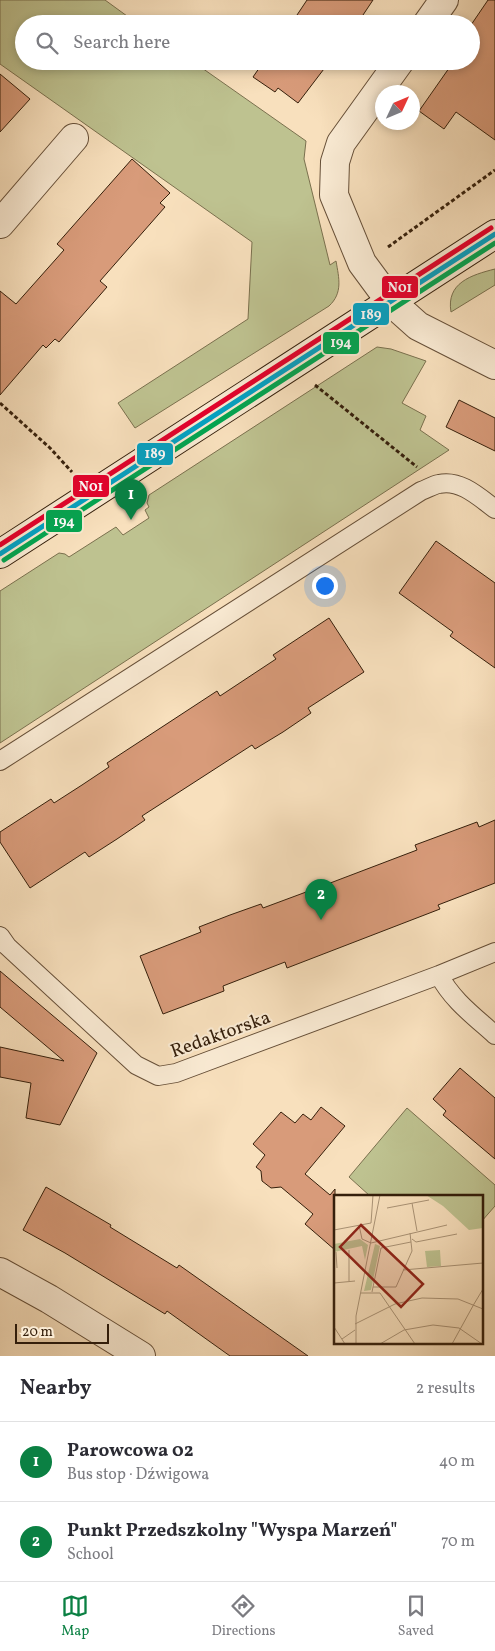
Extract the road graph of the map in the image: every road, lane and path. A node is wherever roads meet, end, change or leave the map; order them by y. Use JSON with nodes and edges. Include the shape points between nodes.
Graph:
{"nodes":[{"id":1,"x":444,"y":0,"type":"edge"},
{"id":2,"x":433,"y":15,"type":"edge"},
{"id":3,"x":393,"y":70,"type":"edge"},
{"id":4,"x":74,"y":138,"type":"dead end"},
{"id":5,"x":495,"y":170,"type":"edge"},
{"id":6,"x":0,"y":224,"type":"edge"},
{"id":7,"x":495,"y":234,"type":"edge"},
{"id":8,"x":384,"y":251,"type":"dead end"},
{"id":9,"x":390,"y":301,"type":"junction"},
{"id":10,"x":495,"y":365,"type":"edge"},
{"id":11,"x":314,"y":384,"type":"dead end"},
{"id":12,"x":0,"y":403,"type":"edge"},
{"id":13,"x":75,"y":474,"type":"dead end"},
{"id":14,"x":439,"y":484,"type":"junction"},
{"id":15,"x":495,"y":509,"type":"edge"},
{"id":16,"x":0,"y":554,"type":"edge"},
{"id":17,"x":0,"y":761,"type":"edge"},
{"id":18,"x":0,"y":936,"type":"edge"},
{"id":19,"x":495,"y":952,"type":"edge"},
{"id":20,"x":439,"y":975,"type":"junction"},
{"id":21,"x":495,"y":1034,"type":"edge"},
{"id":22,"x":0,"y":1272,"type":"edge"},
{"id":23,"x":141,"y":1356,"type":"edge"}],
"edges":[{"from":1,"to":2,"type":"street"},
{"from":3,"to":9,"type":"street","via":[[341,142],[335,162],[334,195],[362,263]]},
{"from":4,"to":6,"type":"street"},
{"from":5,"to":8,"type":"path"},
{"from":7,"to":9,"type":"street"},
{"from":9,"to":10,"type":"street","via":[[418,326]]},
{"from":9,"to":16,"type":"street"},
{"from":11,"to":14,"type":"path"},
{"from":12,"to":13,"type":"path"},
{"from":14,"to":15,"type":"lane","via":[[453,484],[470,490]]},
{"from":14,"to":17,"type":"lane","via":[[421,491]]},
{"from":18,"to":20,"type":"lane","name":"Redaktorska","via":[[136,1065],[158,1076],[185,1069]]},
{"from":19,"to":20,"type":"lane","name":"Redaktorska"},
{"from":20,"to":21,"type":"lane","via":[[457,1002]]},
{"from":22,"to":23,"type":"street"}]}
